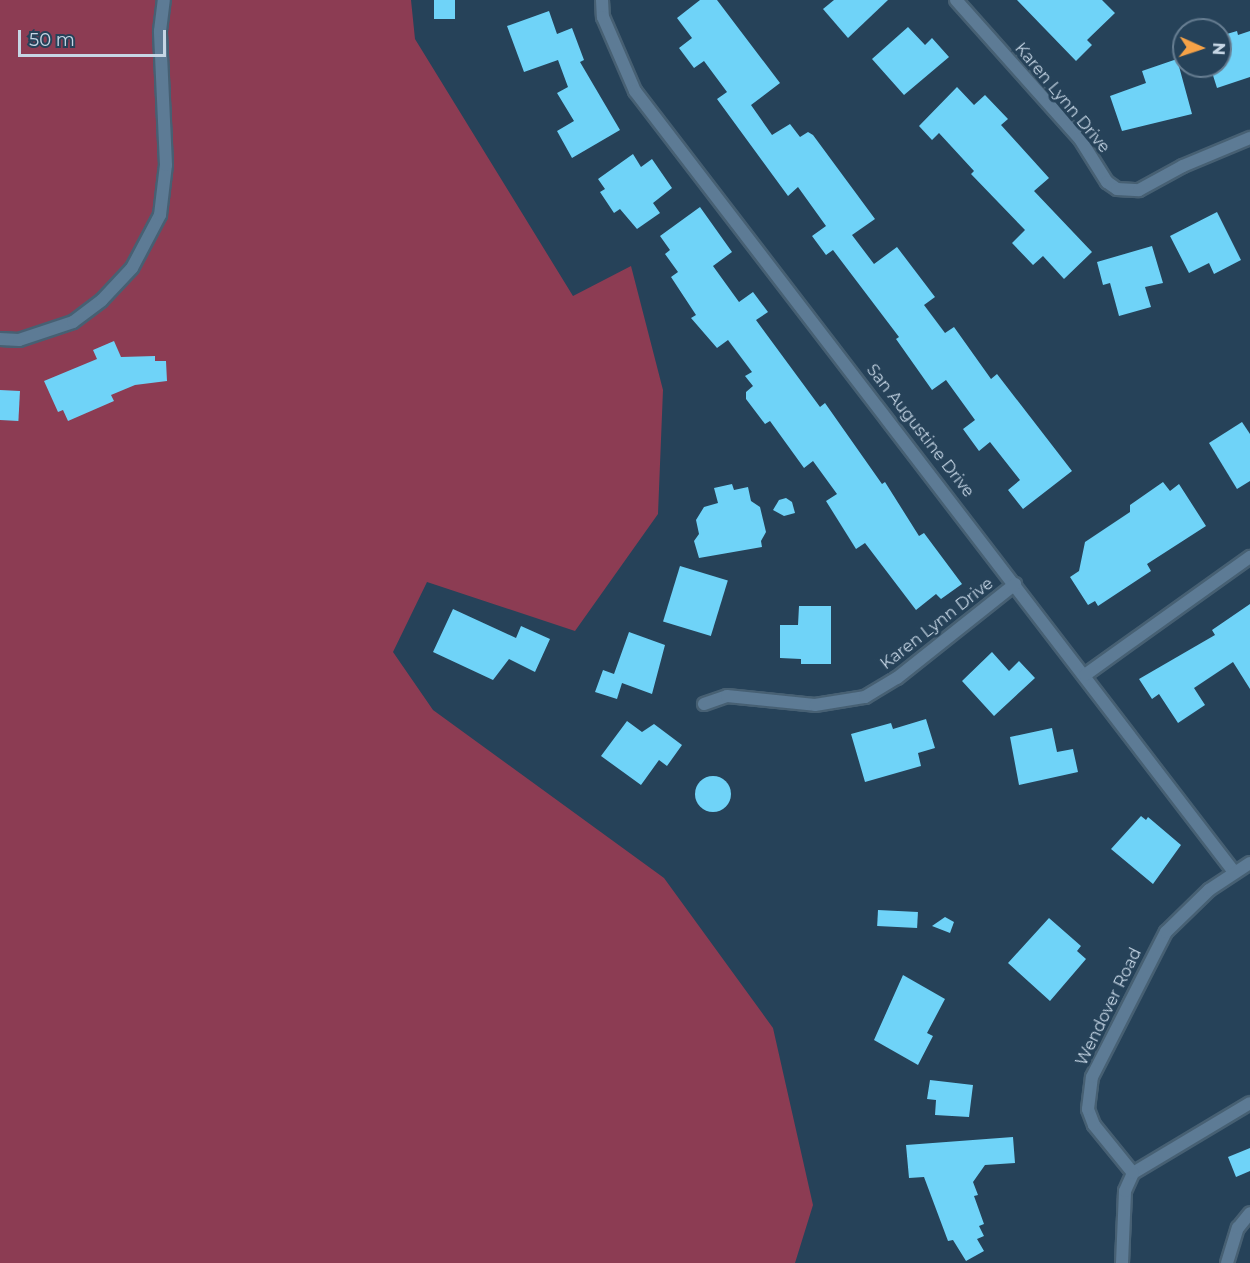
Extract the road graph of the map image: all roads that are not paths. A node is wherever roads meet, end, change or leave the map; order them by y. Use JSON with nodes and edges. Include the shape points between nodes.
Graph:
{"nodes":[{"id":1,"x":164,"y":0,"type":"edge"},
{"id":2,"x":602,"y":0,"type":"edge"},
{"id":3,"x":956,"y":0,"type":"edge"},
{"id":4,"x":1250,"y":138,"type":"edge"},
{"id":5,"x":0,"y":339,"type":"edge"},
{"id":6,"x":1250,"y":557,"type":"edge"},
{"id":7,"x":1015,"y":584,"type":"junction"},
{"id":8,"x":1085,"y":675,"type":"junction"},
{"id":9,"x":704,"y":704,"type":"dead end"},
{"id":10,"x":1250,"y":863,"type":"edge"},
{"id":11,"x":1234,"y":872,"type":"junction"},
{"id":12,"x":1250,"y":1103,"type":"edge"},
{"id":13,"x":1133,"y":1173,"type":"junction"},
{"id":14,"x":1250,"y":1213,"type":"edge"},
{"id":15,"x":1122,"y":1263,"type":"edge"},
{"id":16,"x":1227,"y":1263,"type":"edge"}],
"edges":[{"from":1,"to":5,"type":"street","via":[[160,31],[166,165],[160,215],[132,268],[102,300],[73,322],[19,340]]},
{"from":2,"to":7,"type":"street","name":"San Augustine Drive","via":[[607,25],[635,92]]},
{"from":3,"to":4,"type":"street","name":"Karen Lynn Drive","via":[[1080,138],[1107,182],[1117,189],[1139,190],[1183,166]]},
{"from":6,"to":8,"type":"street"},
{"from":7,"to":8,"type":"street","name":"San Augustine Drive"},
{"from":7,"to":9,"type":"street","name":"Karen Lynn Drive","via":[[897,678],[865,697],[815,705],[727,696]]},
{"from":8,"to":11,"type":"street","name":"San Augustine Drive"},
{"from":10,"to":11,"type":"street","name":"Wendover Road"},
{"from":11,"to":13,"type":"street","name":"Wendover Road","via":[[1166,932],[1092,1077],[1088,1109],[1094,1125]]},
{"from":12,"to":13,"type":"street"},
{"from":13,"to":15,"type":"street","via":[[1125,1191]]},
{"from":14,"to":16,"type":"street","via":[[1238,1228]]}]}
